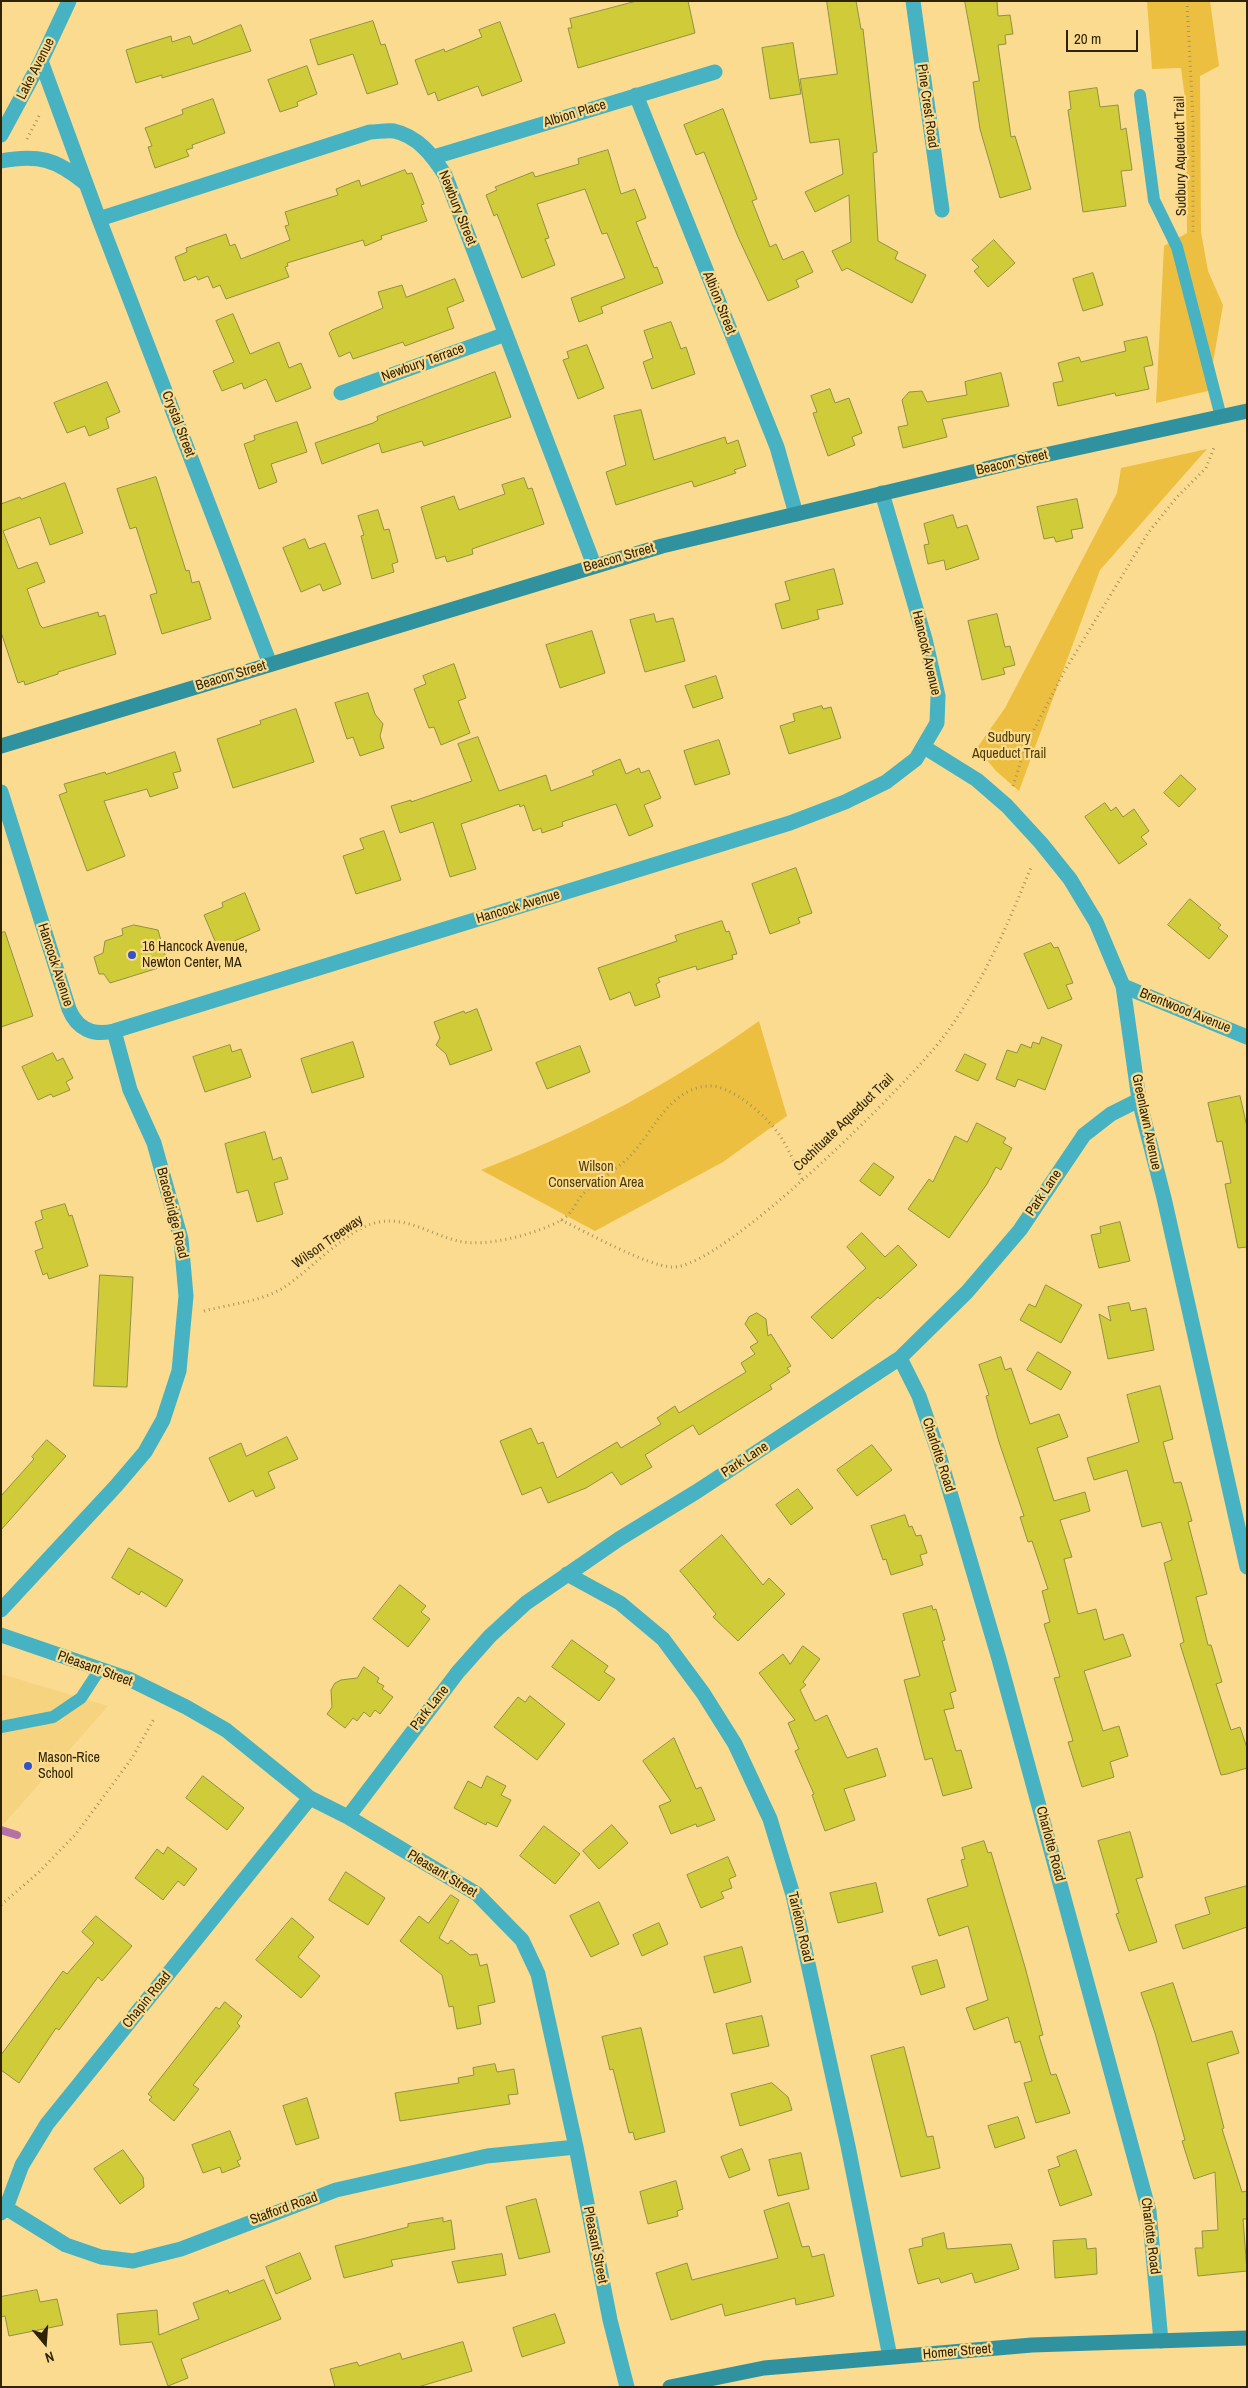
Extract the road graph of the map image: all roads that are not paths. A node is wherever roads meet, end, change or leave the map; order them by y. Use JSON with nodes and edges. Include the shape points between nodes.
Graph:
{"nodes":[{"id":1,"x":69,"y":1,"type":"edge"},
{"id":2,"x":913,"y":1,"type":"edge"},
{"id":3,"x":41,"y":61,"type":"junction"},
{"id":4,"x":715,"y":72,"type":"dead end"},
{"id":5,"x":636,"y":95,"type":"junction"},
{"id":6,"x":1140,"y":95,"type":"dead end"},
{"id":7,"x":1,"y":136,"type":"edge"},
{"id":8,"x":434,"y":156,"type":"junction"},
{"id":9,"x":1,"y":161,"type":"edge"},
{"id":10,"x":86,"y":184,"type":"junction"},
{"id":11,"x":942,"y":210,"type":"dead end"},
{"id":12,"x":99,"y":219,"type":"junction"},
{"id":13,"x":506,"y":334,"type":"junction"},
{"id":14,"x":341,"y":393,"type":"dead end"},
{"id":15,"x":1247,"y":411,"type":"edge"},
{"id":16,"x":1221,"y":417,"type":"junction"},
{"id":17,"x":882,"y":493,"type":"junction"},
{"id":18,"x":796,"y":514,"type":"junction"},
{"id":19,"x":594,"y":566,"type":"junction"},
{"id":20,"x":270,"y":664,"type":"junction"},
{"id":21,"x":1,"y":746,"type":"edge"},
{"id":22,"x":924,"y":746,"type":"junction"},
{"id":23,"x":1,"y":792,"type":"edge"},
{"id":24,"x":1124,"y":986,"type":"junction"},
{"id":25,"x":114,"y":1031,"type":"junction"},
{"id":26,"x":1247,"y":1037,"type":"edge"},
{"id":27,"x":1139,"y":1100,"type":"junction"},
{"id":28,"x":900,"y":1358,"type":"junction"},
{"id":29,"x":1247,"y":1567,"type":"edge"},
{"id":30,"x":567,"y":1574,"type":"junction"},
{"id":31,"x":1,"y":1610,"type":"edge"},
{"id":32,"x":1,"y":1636,"type":"edge"},
{"id":33,"x":100,"y":1669,"type":"junction"},
{"id":34,"x":2,"y":1728,"type":"edge"},
{"id":35,"x":310,"y":1798,"type":"junction"},
{"id":36,"x":348,"y":1816,"type":"junction"},
{"id":37,"x":576,"y":2147,"type":"junction"},
{"id":38,"x":4,"y":2211,"type":"edge"},
{"id":39,"x":1247,"y":2338,"type":"edge"},
{"id":40,"x":1161,"y":2340,"type":"junction"},
{"id":41,"x":890,"y":2358,"type":"junction"},
{"id":42,"x":627,"y":2387,"type":"edge"},
{"id":43,"x":670,"y":2387,"type":"edge"}],
"edges":[{"from":1,"to":3,"type":"street","name":"Lake Avenue"},
{"from":2,"to":11,"type":"street","name":"Pine Crest Road"},
{"from":3,"to":7,"type":"street","name":"Lake Avenue"},
{"from":3,"to":10,"type":"street","name":"Crystal Street"},
{"from":4,"to":5,"type":"street","name":"Albion Place"},
{"from":5,"to":8,"type":"street","name":"Albion Place"},
{"from":5,"to":18,"type":"street","name":"Albion Street","via":[[777,447]]},
{"from":6,"to":16,"type":"lane","via":[[1154,200],[1178,252]]},
{"from":8,"to":12,"type":"street","name":"Newbury Street","via":[[417,141],[394,131],[370,132]]},
{"from":8,"to":13,"type":"street","name":"Newbury Street","via":[[445,175]]},
{"from":9,"to":10,"type":"street","via":[[40,158],[64,166]]},
{"from":10,"to":12,"type":"street","name":"Crystal Street"},
{"from":12,"to":20,"type":"street","name":"Crystal Street"},
{"from":13,"to":14,"type":"street","name":"Newbury Terrace"},
{"from":13,"to":19,"type":"street","name":"Newbury Street"},
{"from":15,"to":16,"type":"main road","name":"Beacon Street"},
{"from":16,"to":17,"type":"main road","name":"Beacon Street"},
{"from":17,"to":18,"type":"main road","name":"Beacon Street"},
{"from":17,"to":22,"type":"street","name":"Hancock Avenue","via":[[925,639],[938,696],[937,723]]},
{"from":18,"to":19,"type":"main road","name":"Beacon Street","via":[[671,543]]},
{"from":19,"to":20,"type":"main road","name":"Beacon Street"},
{"from":20,"to":21,"type":"main road","name":"Beacon Street"},
{"from":22,"to":24,"type":"street","name":"Greenlawn Avenue","via":[[977,780],[1007,806],[1041,843],[1070,879],[1096,922]]},
{"from":22,"to":25,"type":"street","name":"Hancock Avenue","via":[[910,765],[886,782],[846,802],[790,823]]},
{"from":23,"to":25,"type":"street","name":"Hancock Avenue","via":[[72,1016],[80,1026],[93,1033]]},
{"from":24,"to":26,"type":"street","name":"Brentwood Avenue"},
{"from":24,"to":27,"type":"street","name":"Greenlawn Avenue"},
{"from":25,"to":31,"type":"street","name":"Bracebridge Road","via":[[130,1090],[154,1142],[177,1224],[186,1276],[182,1354],[175,1386],[154,1436],[122,1480]]},
{"from":27,"to":28,"type":"street","name":"Park Lane","via":[[1111,1114],[1084,1135],[1020,1230],[967,1292]]},
{"from":27,"to":29,"type":"street","name":"Greenlawn Avenue"},
{"from":28,"to":30,"type":"street","name":"Park Lane"},
{"from":28,"to":40,"type":"street","name":"Charlotte Road","via":[[919,1396],[937,1448],[999,1660],[1150,2212]]},
{"from":30,"to":36,"type":"street","name":"Park Lane","via":[[526,1603],[490,1636],[426,1712]]},
{"from":30,"to":41,"type":"street","name":"Tarleton Road","via":[[620,1603],[663,1639],[704,1692],[735,1744],[770,1819],[793,1895]]},
{"from":32,"to":33,"type":"street","name":"Pleasant Street"},
{"from":33,"to":34,"type":"lane","via":[[82,1698],[52,1717]]},
{"from":33,"to":35,"type":"street","name":"Pleasant Street","via":[[129,1679],[226,1730]]},
{"from":35,"to":36,"type":"street","name":"Pleasant Street"},
{"from":35,"to":38,"type":"street","name":"Chapin Road","via":[[47,2124],[22,2165]]},
{"from":36,"to":37,"type":"street","name":"Pleasant Street","via":[[477,1894],[522,1940],[538,1974]]},
{"from":37,"to":38,"type":"street","name":"Stafford Road","via":[[487,2156],[346,2188],[181,2249],[133,2260],[101,2257],[66,2244]]},
{"from":37,"to":42,"type":"street","name":"Pleasant Street","via":[[610,2320]]},
{"from":39,"to":40,"type":"main road","name":"Homer Street"},
{"from":40,"to":41,"type":"main road","name":"Homer Street","via":[[1032,2345]]},
{"from":41,"to":43,"type":"main road","name":"Homer Street","via":[[764,2368]]}]}
